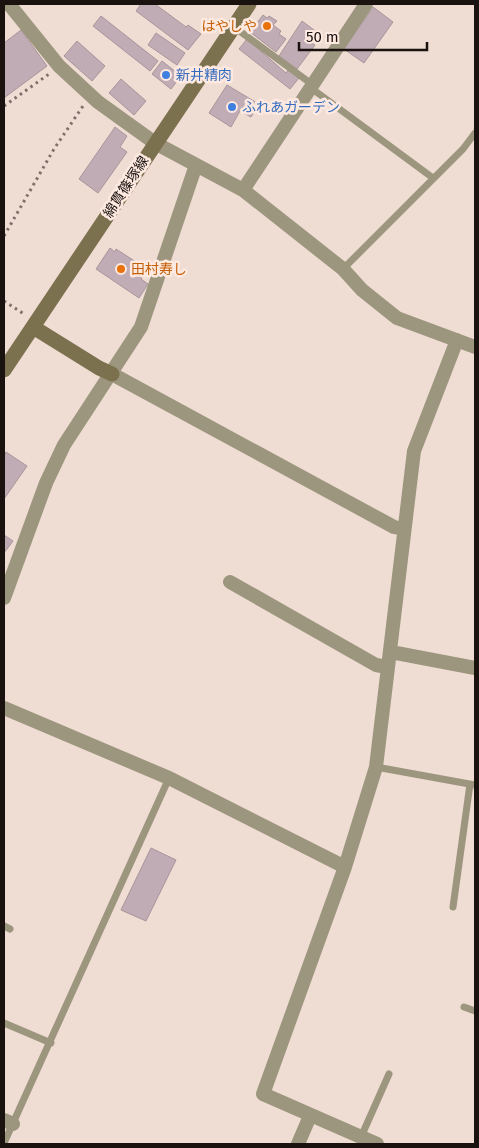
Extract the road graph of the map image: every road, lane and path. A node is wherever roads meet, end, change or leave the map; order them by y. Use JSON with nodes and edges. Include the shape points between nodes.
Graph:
{"nodes":[{"id":1,"x":10,"y":4,"type":"edge"},
{"id":2,"x":249,"y":4,"type":"edge"},
{"id":3,"x":366,"y":4,"type":"edge"},
{"id":4,"x":234,"y":27,"type":"junction"},
{"id":5,"x":60,"y":67,"type":"junction"},
{"id":6,"x":312,"y":86,"type":"junction"},
{"id":7,"x":91,"y":95,"type":"junction"},
{"id":8,"x":4,"y":106,"type":"edge"},
{"id":9,"x":475,"y":133,"type":"edge"},
{"id":10,"x":155,"y":143,"type":"junction"},
{"id":11,"x":196,"y":165,"type":"junction"},
{"id":12,"x":433,"y":178,"type":"junction"},
{"id":13,"x":243,"y":190,"type":"junction"},
{"id":14,"x":4,"y":236,"type":"edge"},
{"id":15,"x":343,"y":268,"type":"junction"},
{"id":16,"x":4,"y":301,"type":"edge"},
{"id":17,"x":25,"y":314,"type":"dead end"},
{"id":18,"x":33,"y":327,"type":"junction"},
{"id":19,"x":457,"y":340,"type":"junction"},
{"id":20,"x":475,"y":347,"type":"edge"},
{"id":21,"x":4,"y":370,"type":"edge"},
{"id":22,"x":112,"y":374,"type":"junction"},
{"id":23,"x":404,"y":529,"type":"junction"},
{"id":24,"x":230,"y":582,"type":"dead end"},
{"id":25,"x":4,"y":598,"type":"edge"},
{"id":26,"x":391,"y":652,"type":"junction"},
{"id":27,"x":387,"y":667,"type":"junction"},
{"id":28,"x":475,"y":668,"type":"edge"},
{"id":29,"x":4,"y":708,"type":"edge"},
{"id":30,"x":376,"y":767,"type":"junction"},
{"id":31,"x":169,"y":778,"type":"junction"},
{"id":32,"x":472,"y":784,"type":"edge"},
{"id":33,"x":345,"y":867,"type":"junction"},
{"id":34,"x":453,"y":907,"type":"dead end"},
{"id":35,"x":464,"y":1007,"type":"dead end"},
{"id":36,"x":475,"y":1012,"type":"edge"},
{"id":37,"x":4,"y":1023,"type":"edge"},
{"id":38,"x":51,"y":1042,"type":"junction"},
{"id":39,"x":389,"y":1074,"type":"dead end"},
{"id":40,"x":310,"y":1116,"type":"junction"},
{"id":41,"x":8,"y":1122,"type":"edge"},
{"id":42,"x":361,"y":1137,"type":"junction"},
{"id":43,"x":4,"y":1143,"type":"edge"},
{"id":44,"x":298,"y":1144,"type":"edge"},
{"id":45,"x":377,"y":1144,"type":"edge"}],
"edges":[{"from":1,"to":5,"type":"street"},
{"from":2,"to":4,"type":"main road","name":"綿貫篠塚線"},
{"from":3,"to":6,"type":"street"},
{"from":4,"to":6,"type":"lane"},
{"from":4,"to":10,"type":"main road","name":"綿貫篠塚線"},
{"from":5,"to":7,"type":"street"},
{"from":5,"to":8,"type":"path"},
{"from":6,"to":12,"type":"lane"},
{"from":6,"to":13,"type":"street"},
{"from":7,"to":10,"type":"street"},
{"from":7,"to":14,"type":"path","via":[[54,149]]},
{"from":9,"to":12,"type":"lane"},
{"from":10,"to":11,"type":"street"},
{"from":10,"to":18,"type":"main road","name":"綿貫篠塚線"},
{"from":11,"to":13,"type":"street"},
{"from":11,"to":22,"type":"street","via":[[141,326]]},
{"from":12,"to":15,"type":"lane"},
{"from":13,"to":15,"type":"street"},
{"from":15,"to":19,"type":"street","via":[[362,290],[397,318]]},
{"from":16,"to":17,"type":"path"},
{"from":18,"to":21,"type":"main road","name":"綿貫篠塚線"},
{"from":18,"to":22,"type":"main road"},
{"from":19,"to":20,"type":"street"},
{"from":19,"to":23,"type":"street","via":[[414,451]]},
{"from":22,"to":23,"type":"street","via":[[394,527]]},
{"from":22,"to":25,"type":"street","via":[[77,424],[55,463]]},
{"from":23,"to":26,"type":"street"},
{"from":24,"to":27,"type":"street","via":[[376,664]]},
{"from":26,"to":27,"type":"street"},
{"from":26,"to":28,"type":"street"},
{"from":27,"to":30,"type":"street"},
{"from":29,"to":31,"type":"street"},
{"from":30,"to":32,"type":"lane"},
{"from":30,"to":33,"type":"street"},
{"from":31,"to":33,"type":"street"},
{"from":31,"to":38,"type":"lane"},
{"from":32,"to":34,"type":"lane"},
{"from":33,"to":40,"type":"street","via":[[263,1094]]},
{"from":35,"to":36,"type":"lane"},
{"from":37,"to":38,"type":"lane"},
{"from":38,"to":41,"type":"lane"},
{"from":39,"to":42,"type":"lane"},
{"from":40,"to":42,"type":"street"},
{"from":40,"to":44,"type":"street"},
{"from":41,"to":43,"type":"lane"},
{"from":42,"to":45,"type":"street"}]}
